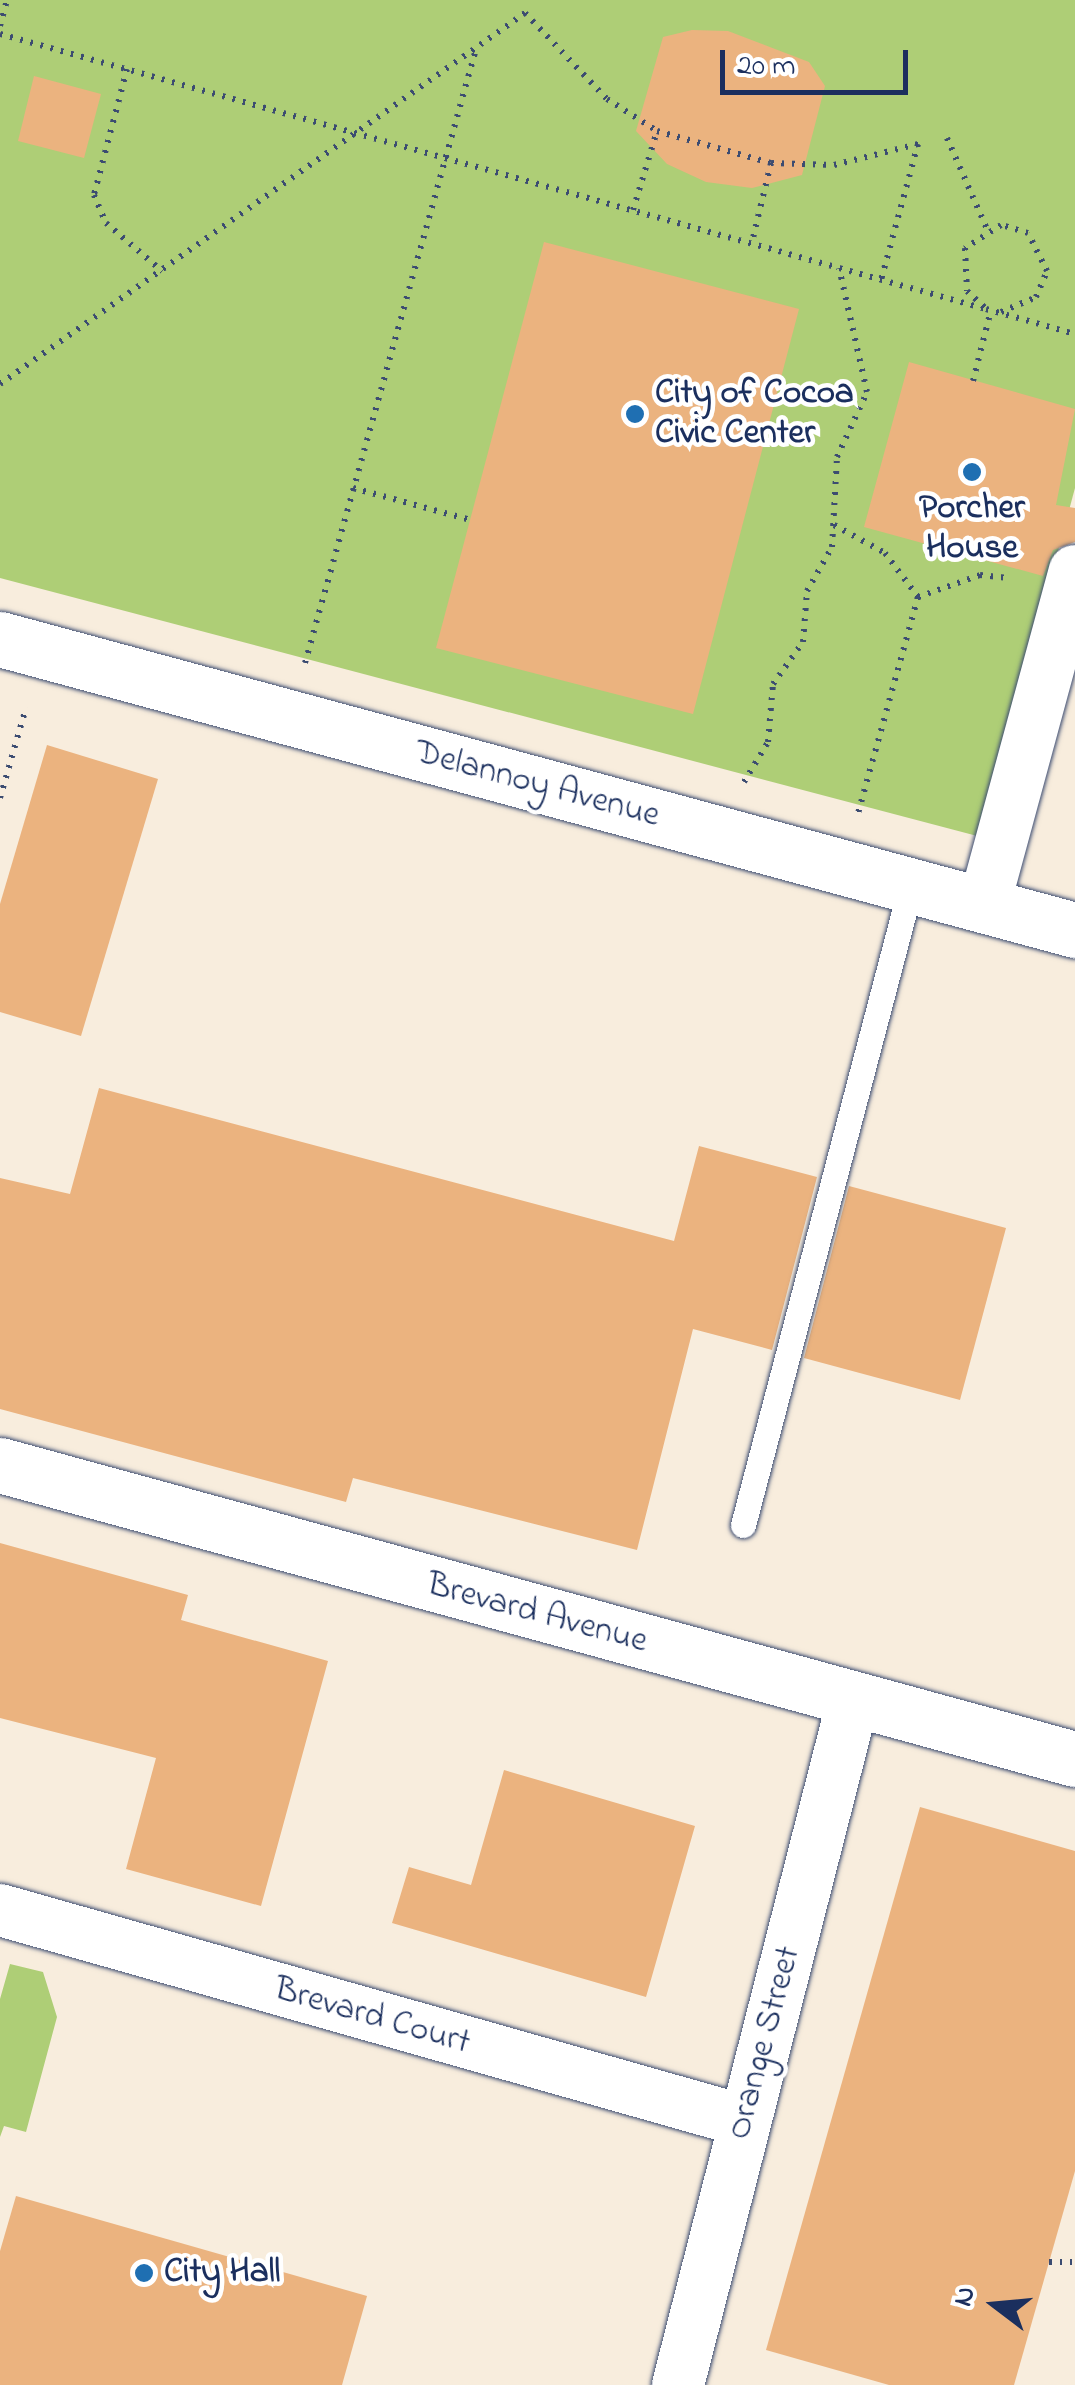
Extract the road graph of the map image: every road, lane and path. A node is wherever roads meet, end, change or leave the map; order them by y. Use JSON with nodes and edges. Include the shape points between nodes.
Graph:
{"nodes":[{"id":1,"x":7,"y":0,"type":"edge"},
{"id":2,"x":0,"y":26,"type":"edge"},
{"id":3,"x":0,"y":34,"type":"edge"},
{"id":4,"x":476,"y":49,"type":"junction"},
{"id":5,"x":128,"y":69,"type":"junction"},
{"id":6,"x":658,"y":130,"type":"junction"},
{"id":7,"x":360,"y":132,"type":"junction"},
{"id":8,"x":947,"y":138,"type":"dead end"},
{"id":9,"x":446,"y":156,"type":"junction"},
{"id":10,"x":772,"y":163,"type":"junction"},
{"id":11,"x":634,"y":210,"type":"junction"},
{"id":12,"x":987,"y":229,"type":"junction"},
{"id":13,"x":752,"y":242,"type":"junction"},
{"id":14,"x":839,"y":268,"type":"junction"},
{"id":15,"x":162,"y":271,"type":"junction"},
{"id":16,"x":881,"y":280,"type":"junction"},
{"id":17,"x":993,"y":310,"type":"junction"},
{"id":18,"x":1075,"y":334,"type":"edge"},
{"id":19,"x":973,"y":381,"type":"dead end"},
{"id":20,"x":0,"y":384,"type":"edge"},
{"id":21,"x":353,"y":488,"type":"junction"},
{"id":22,"x":471,"y":520,"type":"dead end"},
{"id":23,"x":834,"y":525,"type":"junction"},
{"id":24,"x":1072,"y":581,"type":"edge"},
{"id":25,"x":918,"y":598,"type":"junction"},
{"id":26,"x":21,"y":645,"type":"edge"},
{"id":27,"x":290,"y":718,"type":"junction"},
{"id":28,"x":744,"y":783,"type":"dead end"},
{"id":29,"x":0,"y":798,"type":"edge"},
{"id":30,"x":858,"y":814,"type":"dead end"},
{"id":31,"x":911,"y":885,"type":"junction"},
{"id":32,"x":984,"y":905,"type":"junction"},
{"id":33,"x":1075,"y":930,"type":"edge"},
{"id":34,"x":0,"y":1465,"type":"edge"},
{"id":35,"x":743,"y":1525,"type":"dead end"},
{"id":36,"x":854,"y":1701,"type":"junction"},
{"id":37,"x":1074,"y":1756,"type":"edge"},
{"id":38,"x":0,"y":1910,"type":"edge"},
{"id":39,"x":744,"y":2120,"type":"junction"},
{"id":40,"x":1049,"y":2262,"type":"dead end"},
{"id":41,"x":1075,"y":2262,"type":"edge"},
{"id":42,"x":678,"y":2385,"type":"edge"}],
"edges":[{"from":1,"to":2,"type":"path"},
{"from":3,"to":5,"type":"path"},
{"from":4,"to":6,"type":"path","via":[[525,13],[607,99]]},
{"from":4,"to":7,"type":"path"},
{"from":4,"to":9,"type":"path"},
{"from":5,"to":7,"type":"path"},
{"from":5,"to":15,"type":"path","via":[[94,195],[106,223]]},
{"from":6,"to":10,"type":"path"},
{"from":6,"to":11,"type":"path"},
{"from":7,"to":9,"type":"path"},
{"from":7,"to":15,"type":"path"},
{"from":8,"to":12,"type":"path"},
{"from":9,"to":11,"type":"path"},
{"from":9,"to":21,"type":"path"},
{"from":10,"to":13,"type":"path"},
{"from":10,"to":16,"type":"path","via":[[834,165],[918,144]]},
{"from":11,"to":13,"type":"path"},
{"from":12,"to":17,"type":"path","via":[[961,263],[967,292]]},
{"from":12,"to":17,"type":"path","via":[[1028,233],[1047,271],[1036,297]]},
{"from":13,"to":14,"type":"path"},
{"from":14,"to":16,"type":"path"},
{"from":14,"to":23,"type":"path","via":[[867,392],[837,456]]},
{"from":15,"to":20,"type":"path"},
{"from":16,"to":17,"type":"path"},
{"from":17,"to":18,"type":"path"},
{"from":17,"to":19,"type":"path"},
{"from":21,"to":22,"type":"path"},
{"from":21,"to":27,"type":"path"},
{"from":23,"to":25,"type":"path","via":[[885,553]]},
{"from":23,"to":28,"type":"path","via":[[828,562],[806,591],[803,642],[774,684],[768,742]]},
{"from":24,"to":25,"type":"path","via":[[980,574]]},
{"from":24,"to":32,"type":"street"},
{"from":25,"to":30,"type":"path"},
{"from":26,"to":27,"type":"street","name":"Delannoy Avenue"},
{"from":26,"to":29,"type":"path"},
{"from":27,"to":31,"type":"street","name":"Delannoy Avenue"},
{"from":31,"to":32,"type":"street","name":"Delannoy Avenue"},
{"from":31,"to":35,"type":"lane"},
{"from":32,"to":33,"type":"street","name":"Delannoy Avenue"},
{"from":34,"to":36,"type":"street","name":"Brevard Avenue"},
{"from":36,"to":37,"type":"street","name":"Brevard Avenue"},
{"from":36,"to":39,"type":"street","name":"Orange Street"},
{"from":38,"to":39,"type":"street","name":"Brevard Court"},
{"from":39,"to":42,"type":"street","name":"Orange Street"},
{"from":40,"to":41,"type":"path"}]}
